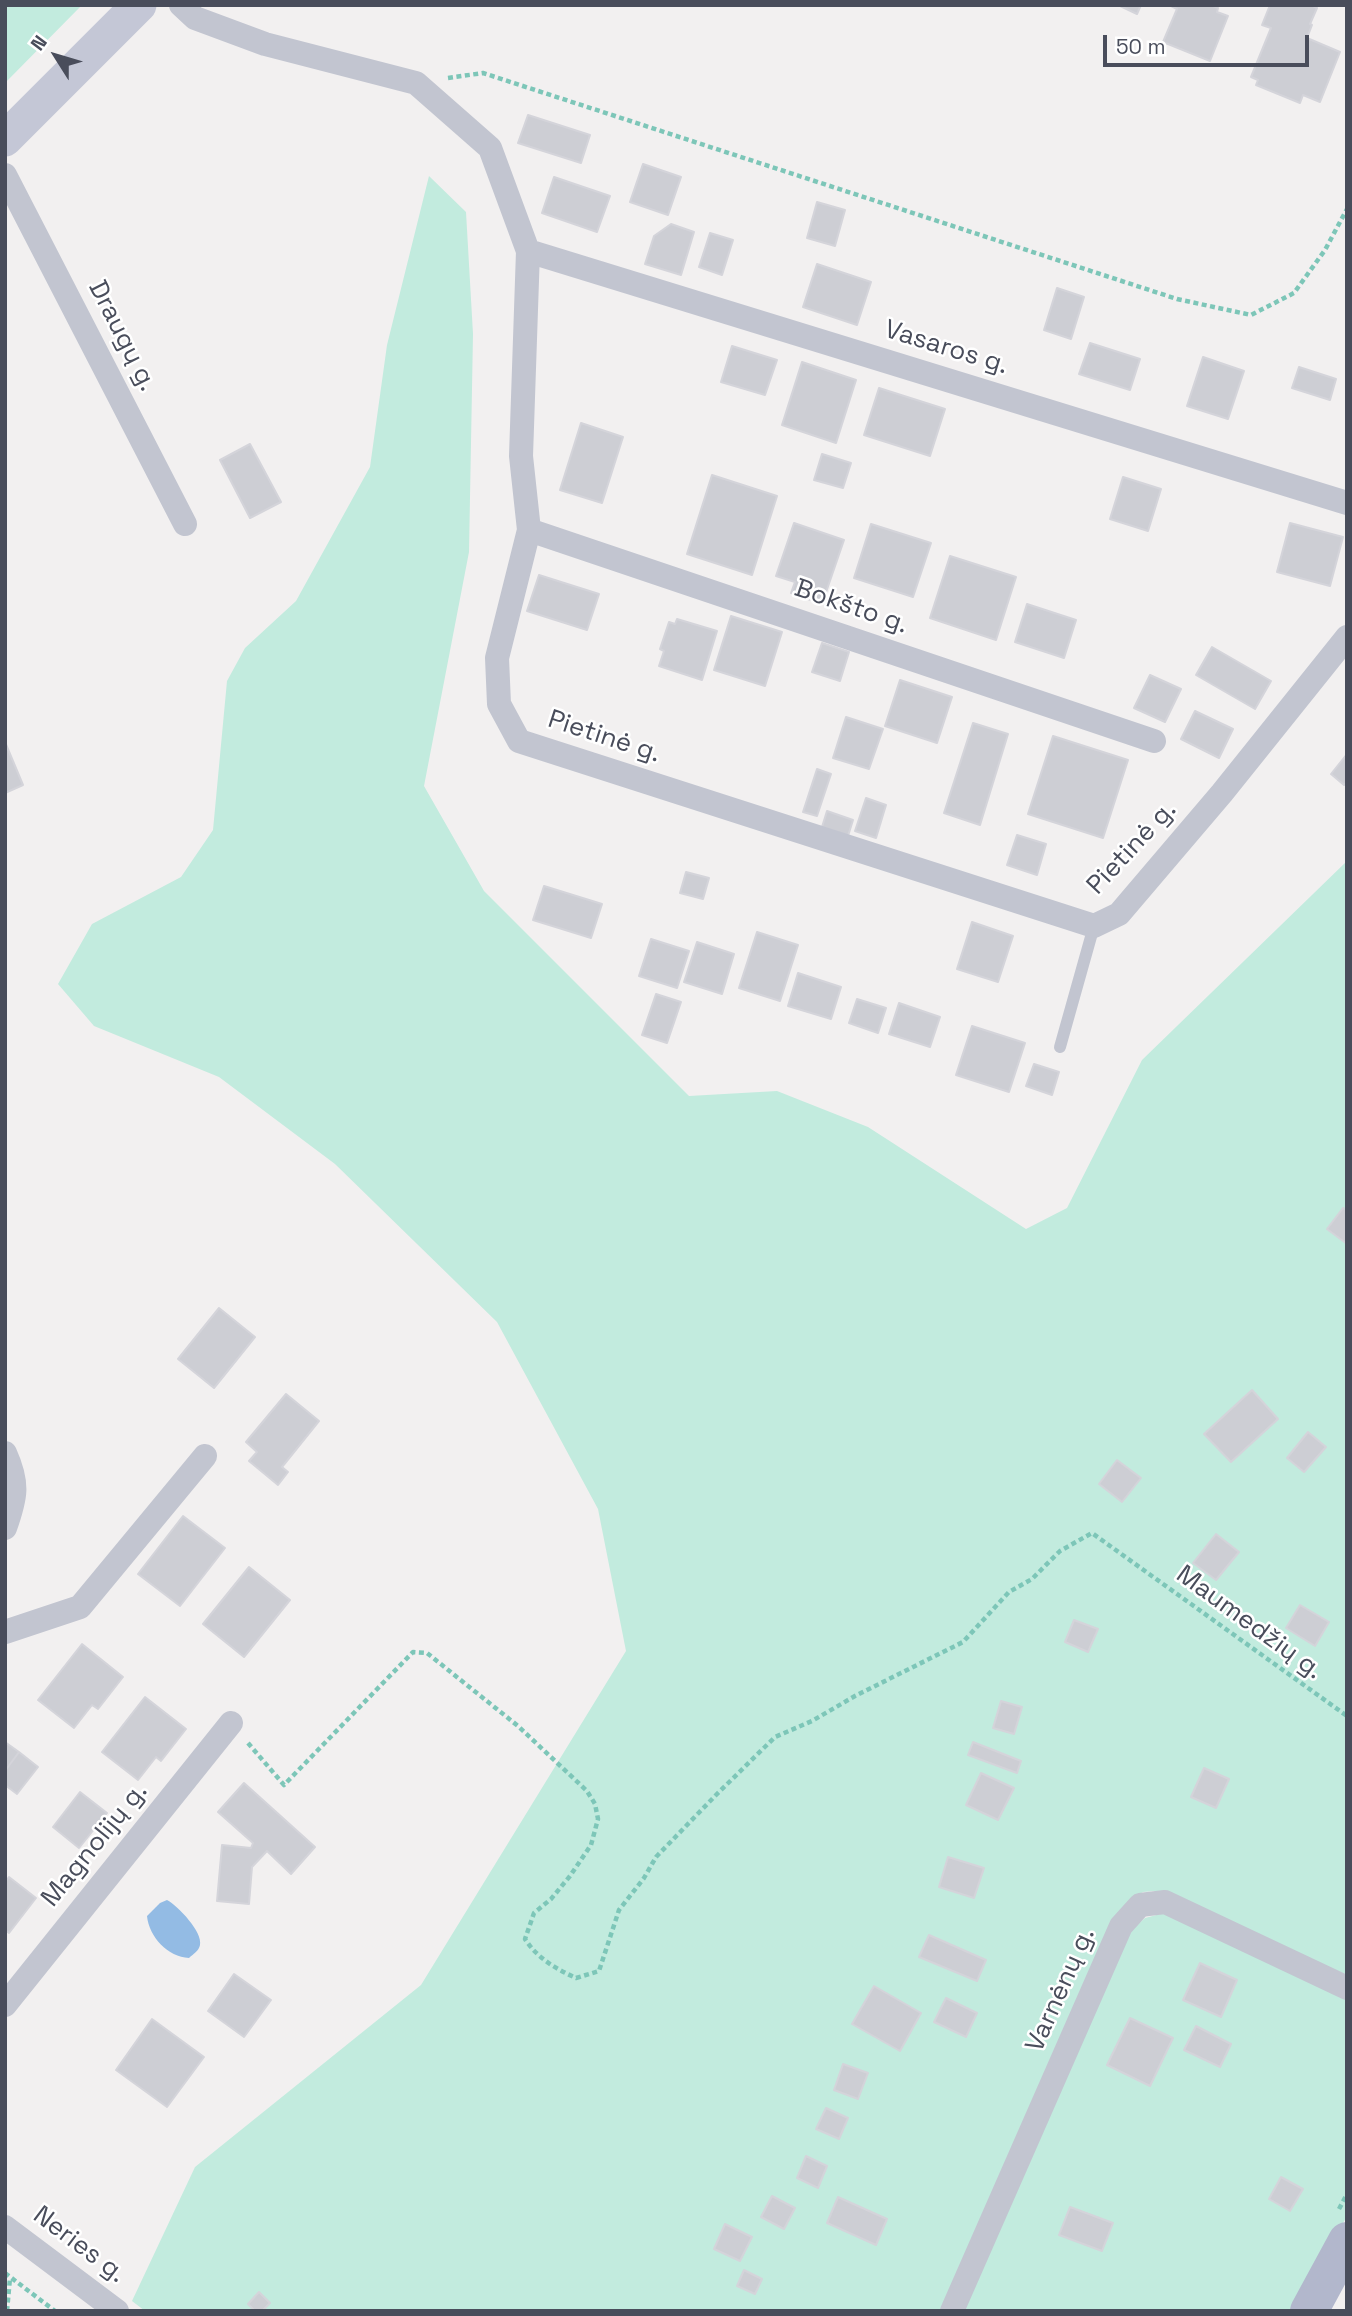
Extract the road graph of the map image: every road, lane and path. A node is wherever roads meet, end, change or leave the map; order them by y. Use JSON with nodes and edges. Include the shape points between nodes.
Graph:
{"nodes":[{"id":1,"x":139,"y":5,"type":"edge"},
{"id":2,"x":181,"y":5,"type":"edge"},
{"id":3,"x":416,"y":83,"type":"junction"},
{"id":4,"x":5,"y":138,"type":"edge"},
{"id":5,"x":5,"y":174,"type":"edge"},
{"id":6,"x":1347,"y":209,"type":"edge"},
{"id":7,"x":527,"y":251,"type":"junction"},
{"id":8,"x":1347,"y":503,"type":"edge"},
{"id":9,"x":186,"y":524,"type":"dead end"},
{"id":10,"x":529,"y":530,"type":"junction"},
{"id":11,"x":1347,"y":637,"type":"edge"},
{"id":12,"x":1154,"y":741,"type":"dead end"},
{"id":13,"x":1094,"y":926,"type":"junction"},
{"id":14,"x":1060,"y":1047,"type":"dead end"},
{"id":15,"x":5,"y":1453,"type":"edge"},
{"id":16,"x":205,"y":1455,"type":"dead end"},
{"id":17,"x":5,"y":1528,"type":"edge"},
{"id":18,"x":5,"y":1632,"type":"edge"},
{"id":19,"x":1347,"y":1716,"type":"edge"},
{"id":20,"x":231,"y":1723,"type":"joint"},
{"id":21,"x":1347,"y":1988,"type":"edge"},
{"id":22,"x":5,"y":2005,"type":"edge"},
{"id":23,"x":5,"y":2227,"type":"edge"},
{"id":24,"x":1347,"y":2241,"type":"edge"},
{"id":25,"x":5,"y":2273,"type":"edge"},
{"id":26,"x":10,"y":2277,"type":"junction"},
{"id":27,"x":7,"y":2311,"type":"edge"},
{"id":28,"x":55,"y":2311,"type":"edge"},
{"id":29,"x":117,"y":2311,"type":"edge"},
{"id":30,"x":952,"y":2311,"type":"edge"},
{"id":31,"x":1309,"y":2311,"type":"edge"}],
"edges":[{"from":1,"to":4,"type":"main road"},
{"from":2,"to":3,"type":"street","name":"Pietinė g.","via":[[195,18],[265,44]]},
{"from":3,"to":6,"type":"path","via":[[483,73],[1178,299],[1251,315],[1294,293]]},
{"from":3,"to":7,"type":"street","name":"Pietinė g.","via":[[490,148]]},
{"from":5,"to":9,"type":"street","name":"Draugų g."},
{"from":7,"to":8,"type":"street","name":"Vasaros g."},
{"from":7,"to":10,"type":"street","name":"Pietinė g.","via":[[521,456]]},
{"from":10,"to":12,"type":"street","name":"Bokšto g."},
{"from":10,"to":13,"type":"street","name":"Pietinė g.","via":[[497,658],[499,704],[519,741]]},
{"from":11,"to":13,"type":"street","name":"Pietinė g.","via":[[1119,914]]},
{"from":13,"to":14,"type":"lane"},
{"from":15,"to":17,"type":"street","via":[[14,1474],[14,1501]]},
{"from":16,"to":18,"type":"street","via":[[80,1607]]},
{"from":19,"to":20,"type":"path","name":"Maumedžių g.","via":[[1092,1533],[1060,1551],[1032,1579],[1009,1592],[963,1642],[775,1737],[656,1857],[619,1910],[599,1971],[576,1978],[553,1967],[525,1939],[534,1913],[551,1899],[592,1845],[598,1819],[595,1804],[519,1726],[427,1653],[413,1652],[284,1785]]},
{"from":20,"to":22,"type":"street","name":"Magnolijų g."},
{"from":21,"to":30,"type":"street","name":"Varnėnų g.","via":[[1165,1902],[1140,1905],[1121,1926]]},
{"from":23,"to":29,"type":"street","name":"Neries g."},
{"from":24,"to":31,"type":"main road"},
{"from":25,"to":26,"type":"path"},
{"from":26,"to":27,"type":"path"},
{"from":26,"to":28,"type":"path"}]}
